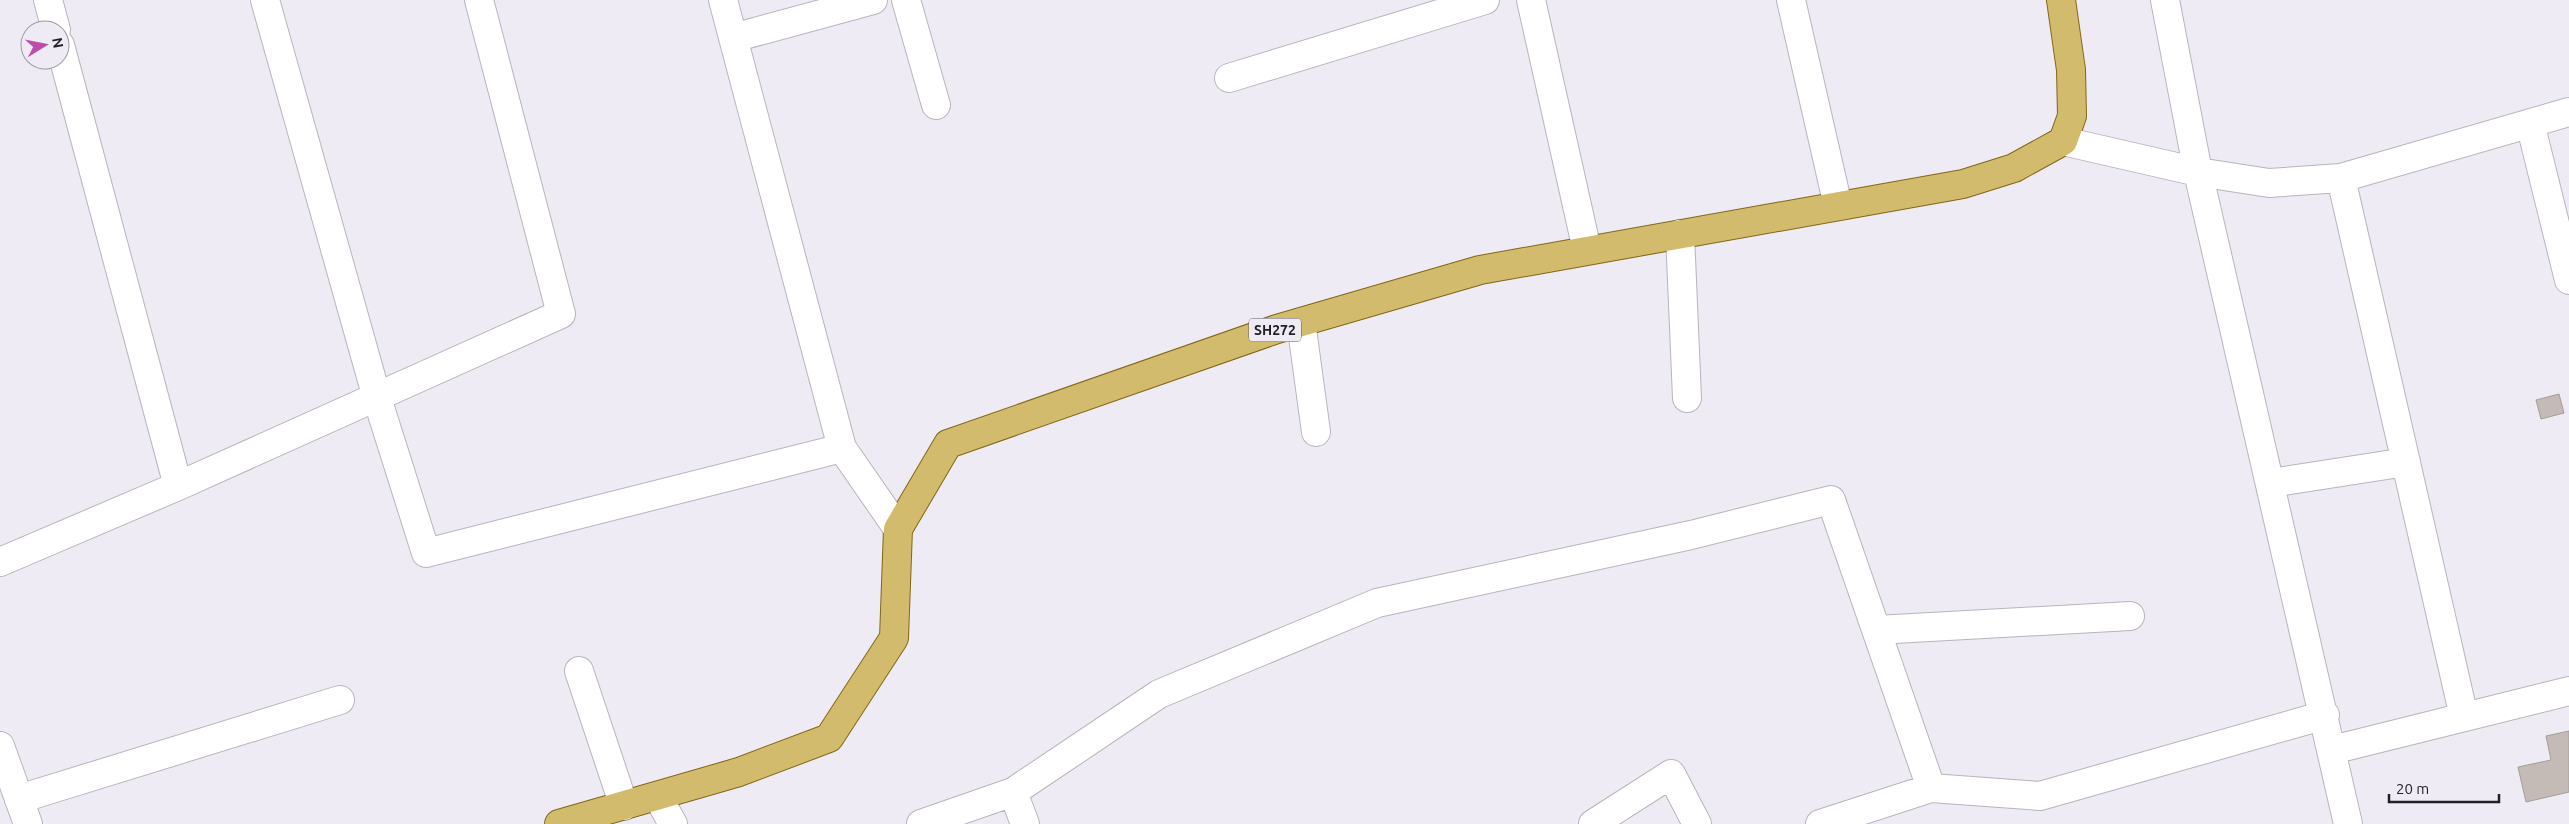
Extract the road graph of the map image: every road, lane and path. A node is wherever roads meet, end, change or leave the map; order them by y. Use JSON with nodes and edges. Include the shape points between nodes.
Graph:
{"nodes":[{"id":1,"x":48,"y":0,"type":"edge"},
{"id":2,"x":265,"y":0,"type":"edge"},
{"id":3,"x":479,"y":0,"type":"edge"},
{"id":4,"x":723,"y":0,"type":"edge"},
{"id":5,"x":873,"y":0,"type":"edge"},
{"id":6,"x":906,"y":0,"type":"edge"},
{"id":7,"x":1485,"y":0,"type":"edge"},
{"id":8,"x":1532,"y":0,"type":"edge"},
{"id":9,"x":1791,"y":0,"type":"edge"},
{"id":10,"x":2061,"y":0,"type":"edge"},
{"id":11,"x":2165,"y":0,"type":"edge"},
{"id":12,"x":53,"y":20,"type":"edge"},
{"id":13,"x":733,"y":38,"type":"junction"},
{"id":14,"x":67,"y":70,"type":"edge"},
{"id":15,"x":1229,"y":78,"type":"dead end"},
{"id":16,"x":936,"y":105,"type":"dead end"},
{"id":17,"x":2569,"y":112,"type":"edge"},
{"id":18,"x":2530,"y":123,"type":"junction"},
{"id":19,"x":2063,"y":141,"type":"junction"},
{"id":20,"x":2198,"y":172,"type":"junction"},
{"id":21,"x":2341,"y":178,"type":"junction"},
{"id":22,"x":1838,"y":206,"type":"junction"},
{"id":23,"x":1680,"y":234,"type":"junction"},
{"id":24,"x":1587,"y":250,"type":"junction"},
{"id":25,"x":2569,"y":280,"type":"edge"},
{"id":26,"x":1301,"y":322,"type":"junction"},
{"id":27,"x":376,"y":398,"type":"junction"},
{"id":28,"x":1687,"y":398,"type":"dead end"},
{"id":29,"x":1316,"y":432,"type":"dead end"},
{"id":30,"x":842,"y":448,"type":"junction"},
{"id":31,"x":2406,"y":462,"type":"junction"},
{"id":32,"x":2271,"y":483,"type":"junction"},
{"id":33,"x":178,"y":486,"type":"junction"},
{"id":34,"x":898,"y":529,"type":"junction"},
{"id":35,"x":0,"y":562,"type":"edge"},
{"id":36,"x":2130,"y":616,"type":"dead end"},
{"id":37,"x":1876,"y":630,"type":"junction"},
{"id":38,"x":579,"y":671,"type":"dead end"},
{"id":39,"x":2569,"y":691,"type":"edge"},
{"id":40,"x":340,"y":700,"type":"dead end"},
{"id":41,"x":2325,"y":715,"type":"junction"},
{"id":42,"x":2464,"y":717,"type":"junction"},
{"id":43,"x":0,"y":746,"type":"edge"},
{"id":44,"x":2332,"y":750,"type":"junction"},
{"id":45,"x":1931,"y":788,"type":"junction"},
{"id":46,"x":1013,"y":792,"type":"junction"},
{"id":47,"x":658,"y":797,"type":"junction"},
{"id":48,"x":19,"y":799,"type":"junction"},
{"id":49,"x":624,"y":806,"type":"junction"},
{"id":50,"x":28,"y":824,"type":"edge"},
{"id":51,"x":559,"y":824,"type":"edge"},
{"id":52,"x":673,"y":824,"type":"edge"},
{"id":53,"x":921,"y":824,"type":"edge"},
{"id":54,"x":1025,"y":824,"type":"edge"},
{"id":55,"x":1593,"y":824,"type":"edge"},
{"id":56,"x":1697,"y":824,"type":"edge"},
{"id":57,"x":1820,"y":824,"type":"edge"},
{"id":58,"x":2348,"y":824,"type":"edge"}],
"edges":[{"from":1,"to":12,"type":"street"},
{"from":2,"to":27,"type":"street"},
{"from":3,"to":27,"type":"street","via":[[561,314]]},
{"from":4,"to":13,"type":"street"},
{"from":5,"to":13,"type":"street"},
{"from":6,"to":16,"type":"street"},
{"from":7,"to":15,"type":"street"},
{"from":8,"to":24,"type":"street"},
{"from":9,"to":22,"type":"street"},
{"from":10,"to":19,"type":"main road","via":[[2072,89],[2072,116]]},
{"from":11,"to":20,"type":"street"},
{"from":13,"to":30,"type":"street"},
{"from":14,"to":33,"type":"street"},
{"from":17,"to":18,"type":"street"},
{"from":18,"to":21,"type":"street"},
{"from":18,"to":25,"type":"street"},
{"from":19,"to":20,"type":"street"},
{"from":19,"to":22,"type":"main road","number":"SH272","via":[[2014,168],[1964,184]]},
{"from":20,"to":21,"type":"street","via":[[2269,183]]},
{"from":20,"to":32,"type":"street"},
{"from":21,"to":31,"type":"street"},
{"from":22,"to":23,"type":"main road","number":"SH272"},
{"from":23,"to":24,"type":"main road","number":"SH272"},
{"from":23,"to":28,"type":"street"},
{"from":24,"to":26,"type":"main road","number":"SH272","via":[[1480,270]]},
{"from":26,"to":29,"type":"street"},
{"from":26,"to":34,"type":"main road","number":"SH272","via":[[948,444]]},
{"from":27,"to":30,"type":"street","via":[[426,553]]},
{"from":27,"to":33,"type":"street"},
{"from":30,"to":34,"type":"street"},
{"from":31,"to":32,"type":"street"},
{"from":31,"to":42,"type":"street"},
{"from":32,"to":41,"type":"street"},
{"from":33,"to":35,"type":"street"},
{"from":34,"to":47,"type":"main road","number":"SH272","via":[[894,638],[829,738],[739,772]]},
{"from":36,"to":37,"type":"street"},
{"from":37,"to":45,"type":"street"},
{"from":37,"to":46,"type":"street","via":[[1831,500],[1691,535],[1378,603],[1159,694]]},
{"from":38,"to":49,"type":"street"},
{"from":39,"to":42,"type":"street"},
{"from":40,"to":48,"type":"street"},
{"from":41,"to":44,"type":"street"},
{"from":41,"to":45,"type":"street","via":[[2040,796]]},
{"from":42,"to":44,"type":"street"},
{"from":43,"to":48,"type":"street"},
{"from":44,"to":58,"type":"street"},
{"from":45,"to":57,"type":"street"},
{"from":46,"to":53,"type":"street"},
{"from":46,"to":54,"type":"street"},
{"from":47,"to":49,"type":"main road","number":"SH272"},
{"from":47,"to":52,"type":"street"},
{"from":48,"to":50,"type":"street"},
{"from":49,"to":51,"type":"main road","number":"SH272"},
{"from":55,"to":56,"type":"street","via":[[1671,774]]}]}
